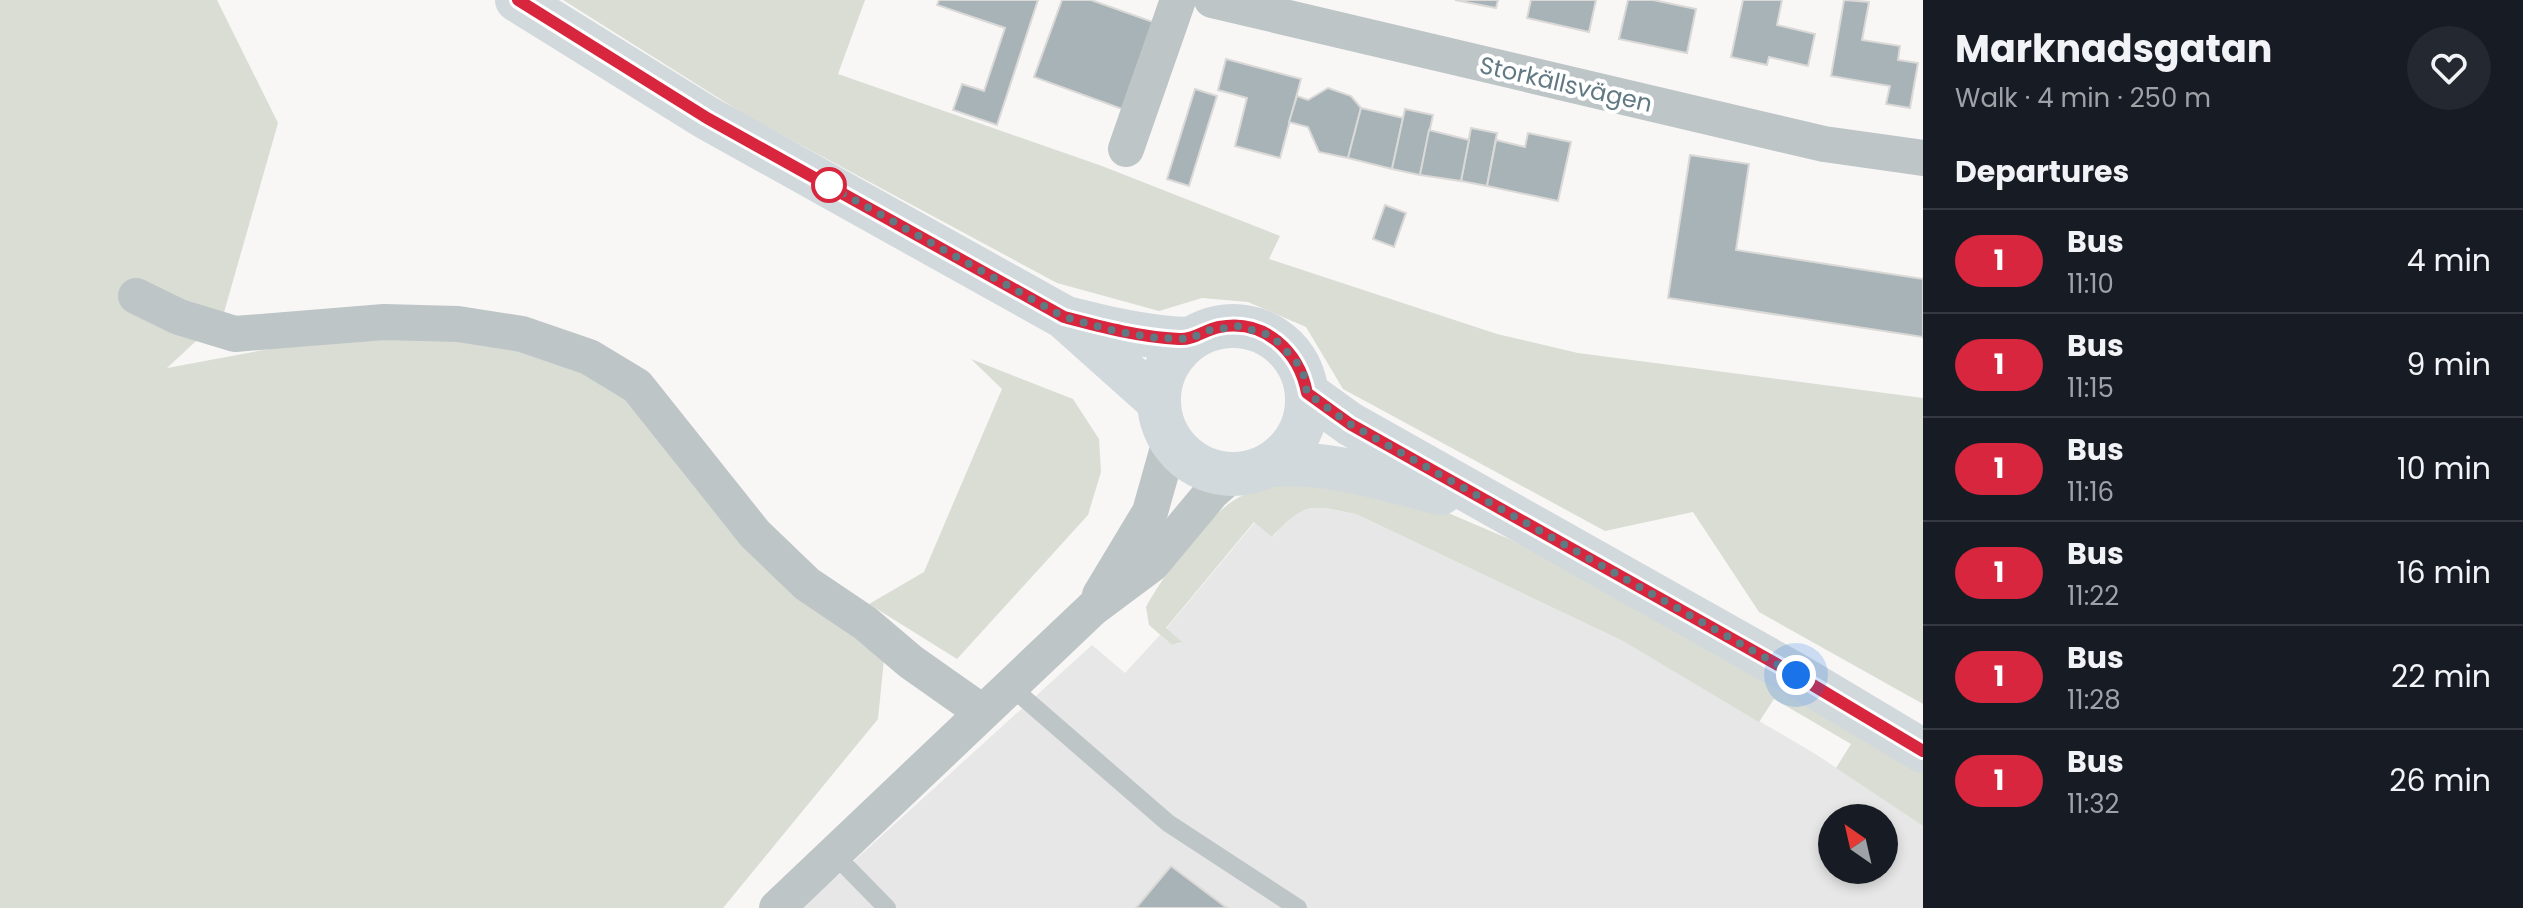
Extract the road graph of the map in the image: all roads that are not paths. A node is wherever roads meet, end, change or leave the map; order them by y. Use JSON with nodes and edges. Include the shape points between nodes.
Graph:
{"nodes":[{"id":1,"x":517,"y":0,"type":"edge"},
{"id":2,"x":1178,"y":0,"type":"edge"},
{"id":3,"x":1212,"y":0,"type":"edge"},
{"id":4,"x":1126,"y":149,"type":"dead end"},
{"id":5,"x":1923,"y":158,"type":"edge"},
{"id":6,"x":136,"y":296,"type":"dead end"},
{"id":7,"x":1064,"y":317,"type":"junction"},
{"id":8,"x":1190,"y":339,"type":"junction"},
{"id":9,"x":1307,"y":393,"type":"junction"},
{"id":10,"x":1164,"y":421,"type":"junction"},
{"id":11,"x":1251,"y":470,"type":"junction"},
{"id":12,"x":1633,"y":584,"type":"junction"},
{"id":13,"x":1093,"y":608,"type":"junction"},
{"id":14,"x":1010,"y":686,"type":"junction"},
{"id":15,"x":982,"y":712,"type":"junction"},
{"id":16,"x":1923,"y":751,"type":"edge"},
{"id":17,"x":835,"y":855,"type":"junction"},
{"id":18,"x":777,"y":908,"type":"edge"},
{"id":19,"x":887,"y":908,"type":"edge"},
{"id":20,"x":1298,"y":908,"type":"edge"}],
"edges":[{"from":1,"to":7,"type":"main road","via":[[707,118]]},
{"from":2,"to":4,"type":"street"},
{"from":3,"to":5,"type":"street","name":"Storkällsvägen","via":[[1824,144]]},
{"from":6,"to":15,"type":"street","via":[[179,317],[235,334],[384,322],[458,324],[522,334],[589,357],[637,386],[755,534],[807,584]]},
{"from":7,"to":8,"type":"main road","via":[[1119,332]]},
{"from":7,"to":10,"type":"main road"},
{"from":8,"to":9,"type":"main road","via":[[1239,326],[1272,336],[1296,361]]},
{"from":8,"to":10,"type":"main road","via":[[1167,366]]},
{"from":9,"to":11,"type":"main road","via":[[1307,414],[1287,452]]},
{"from":9,"to":12,"type":"main road","via":[[1350,424]]},
{"from":10,"to":11,"type":"main road","via":[[1182,455],[1196,465],[1213,472]]},
{"from":10,"to":13,"type":"street","via":[[1150,512]]},
{"from":11,"to":12,"type":"main road","via":[[1290,463],[1344,469],[1456,497]]},
{"from":11,"to":13,"type":"street","via":[[1212,492],[1152,564]]},
{"from":12,"to":16,"type":"main road"},
{"from":13,"to":14,"type":"street"},
{"from":14,"to":15,"type":"street"},
{"from":14,"to":20,"type":"lane","via":[[1168,823]]},
{"from":15,"to":17,"type":"street"},
{"from":17,"to":18,"type":"street"},
{"from":17,"to":19,"type":"lane"}]}
